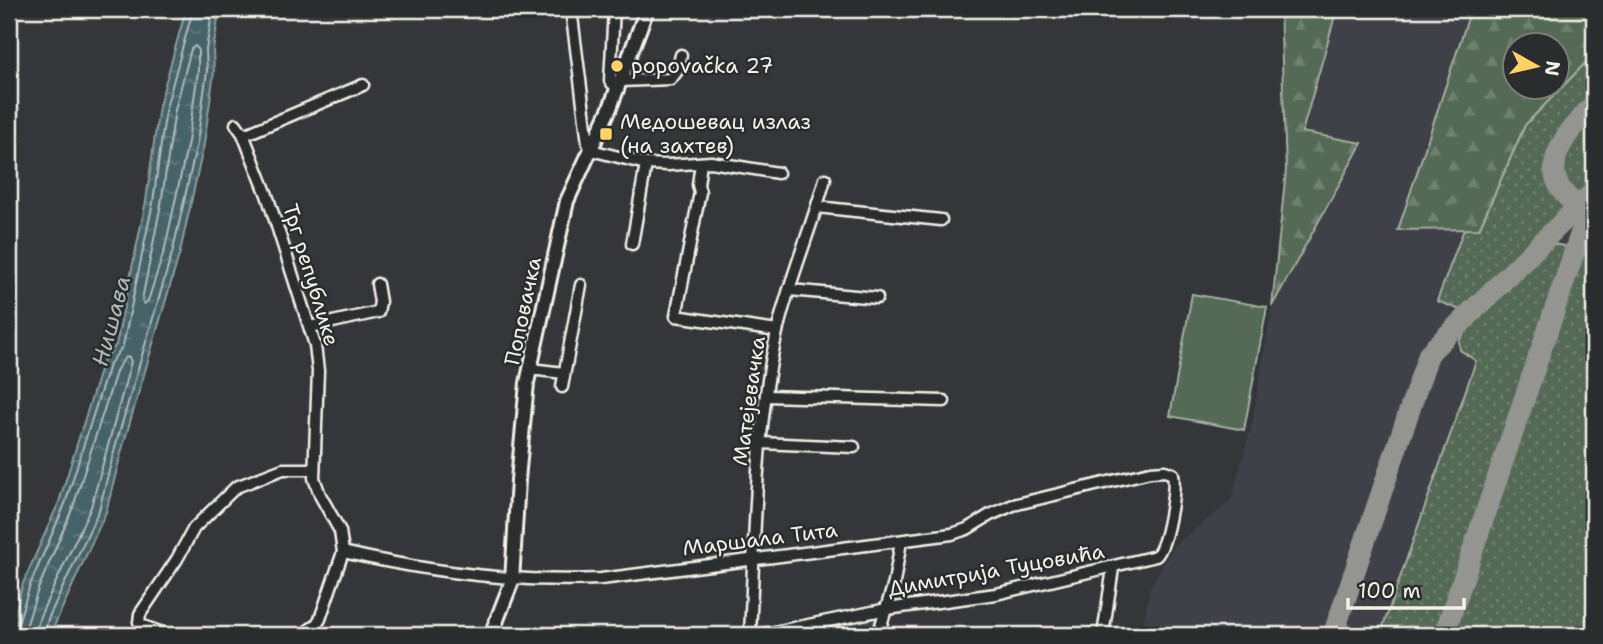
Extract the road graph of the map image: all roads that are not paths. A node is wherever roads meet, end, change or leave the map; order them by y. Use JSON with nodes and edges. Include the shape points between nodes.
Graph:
{"nodes":[{"id":1,"x":571,"y":9,"type":"edge"},
{"id":2,"x":614,"y":9,"type":"edge"},
{"id":3,"x":647,"y":9,"type":"edge"},
{"id":4,"x":681,"y":55,"type":"dead end"},
{"id":5,"x":620,"y":85,"type":"junction"},
{"id":6,"x":363,"y":86,"type":"dead end"},
{"id":7,"x":236,"y":124,"type":"dead end"},
{"id":8,"x":244,"y":135,"type":"junction"},
{"id":9,"x":591,"y":150,"type":"junction"},
{"id":10,"x":701,"y":163,"type":"junction"},
{"id":11,"x":646,"y":164,"type":"junction"},
{"id":12,"x":778,"y":173,"type":"dead end"},
{"id":13,"x":825,"y":179,"type":"dead end"},
{"id":14,"x":817,"y":207,"type":"junction"},
{"id":15,"x":941,"y":220,"type":"dead end"},
{"id":16,"x":632,"y":244,"type":"dead end"},
{"id":17,"x":377,"y":284,"type":"dead end"},
{"id":18,"x":581,"y":285,"type":"dead end"},
{"id":19,"x":790,"y":290,"type":"junction"},
{"id":20,"x":877,"y":298,"type":"dead end"},
{"id":21,"x":310,"y":327,"type":"junction"},
{"id":22,"x":778,"y":331,"type":"junction"},
{"id":23,"x":530,"y":369,"type":"junction"},
{"id":24,"x":564,"y":373,"type":"junction"},
{"id":25,"x":562,"y":387,"type":"dead end"},
{"id":26,"x":766,"y":396,"type":"junction"},
{"id":27,"x":944,"y":401,"type":"dead end"},
{"id":28,"x":760,"y":443,"type":"junction"},
{"id":29,"x":854,"y":447,"type":"dead end"},
{"id":30,"x":314,"y":469,"type":"junction"},
{"id":31,"x":1173,"y":474,"type":"joint"},
{"id":32,"x":901,"y":541,"type":"junction"},
{"id":33,"x":343,"y":552,"type":"junction"},
{"id":34,"x":754,"y":558,"type":"junction"},
{"id":35,"x":1113,"y":568,"type":"junction"},
{"id":36,"x":512,"y":578,"type":"junction"},
{"id":37,"x":887,"y":609,"type":"junction"},
{"id":38,"x":316,"y":630,"type":"edge"},
{"id":39,"x":795,"y":631,"type":"edge"},
{"id":40,"x":168,"y":635,"type":"edge"},
{"id":41,"x":302,"y":635,"type":"edge"},
{"id":42,"x":491,"y":635,"type":"edge"},
{"id":43,"x":750,"y":635,"type":"edge"},
{"id":44,"x":759,"y":635,"type":"edge"},
{"id":45,"x":878,"y":635,"type":"edge"},
{"id":46,"x":1103,"y":635,"type":"edge"}],
"edges":[{"from":1,"to":9,"type":"street"},
{"from":2,"to":5,"type":"street","via":[[610,81]]},
{"from":3,"to":5,"type":"street","name":"Поповачка"},
{"from":4,"to":5,"type":"street","via":[[671,79]]},
{"from":5,"to":9,"type":"street","name":"Поповачка"},
{"from":6,"to":8,"type":"street"},
{"from":7,"to":8,"type":"street","name":"Трг републике"},
{"from":8,"to":21,"type":"street","name":"Трг републике"},
{"from":9,"to":11,"type":"street"},
{"from":9,"to":23,"type":"street","name":"Поповачка","via":[[567,201]]},
{"from":10,"to":11,"type":"street"},
{"from":10,"to":12,"type":"street"},
{"from":10,"to":22,"type":"street","via":[[700,192],[676,316]]},
{"from":11,"to":16,"type":"street"},
{"from":13,"to":14,"type":"street","name":"Матејевачка"},
{"from":14,"to":15,"type":"street"},
{"from":14,"to":19,"type":"street","name":"Матејевачка"},
{"from":17,"to":21,"type":"street","via":[[378,312]]},
{"from":18,"to":24,"type":"street"},
{"from":19,"to":20,"type":"street"},
{"from":19,"to":22,"type":"street","name":"Матејевачка"},
{"from":21,"to":30,"type":"street","name":"Трг републике","via":[[318,371]]},
{"from":22,"to":26,"type":"street","name":"Матејевачка"},
{"from":23,"to":24,"type":"street"},
{"from":23,"to":36,"type":"street","name":"Поповачка"},
{"from":24,"to":25,"type":"street"},
{"from":26,"to":27,"type":"street"},
{"from":26,"to":28,"type":"street","name":"Матејевачка"},
{"from":28,"to":29,"type":"street"},
{"from":28,"to":34,"type":"street","name":"Матејевачка"},
{"from":30,"to":33,"type":"street","name":"Трг републике","via":[[316,486],[341,531]]},
{"from":30,"to":40,"type":"street","via":[[284,469],[245,482],[203,517],[140,614],[143,626]]},
{"from":31,"to":32,"type":"street","name":"Маршала Тита","via":[[1158,470],[1013,505],[959,532]]},
{"from":31,"to":35,"type":"street","name":"Димитрија Туцовића","via":[[1160,552]]},
{"from":32,"to":34,"type":"street","name":"Маршала Тита"},
{"from":32,"to":37,"type":"street"},
{"from":33,"to":36,"type":"street","name":"Маршала Тита","via":[[404,566]]},
{"from":33,"to":38,"type":"street"},
{"from":34,"to":36,"type":"street","name":"Маршала Тита","via":[[601,579]]},
{"from":34,"to":43,"type":"street","name":"Матејевачка"},
{"from":35,"to":37,"type":"street","name":"Димитрија Туцовића","via":[[996,594]]},
{"from":35,"to":46,"type":"street"},
{"from":36,"to":42,"type":"street","name":"Поповачка"},
{"from":37,"to":39,"type":"street","name":"Димитрија Туцовића"},
{"from":37,"to":45,"type":"street"},
{"from":38,"to":41,"type":"street"},
{"from":39,"to":44,"type":"street","name":"Димитрија Туцовића"}]}
